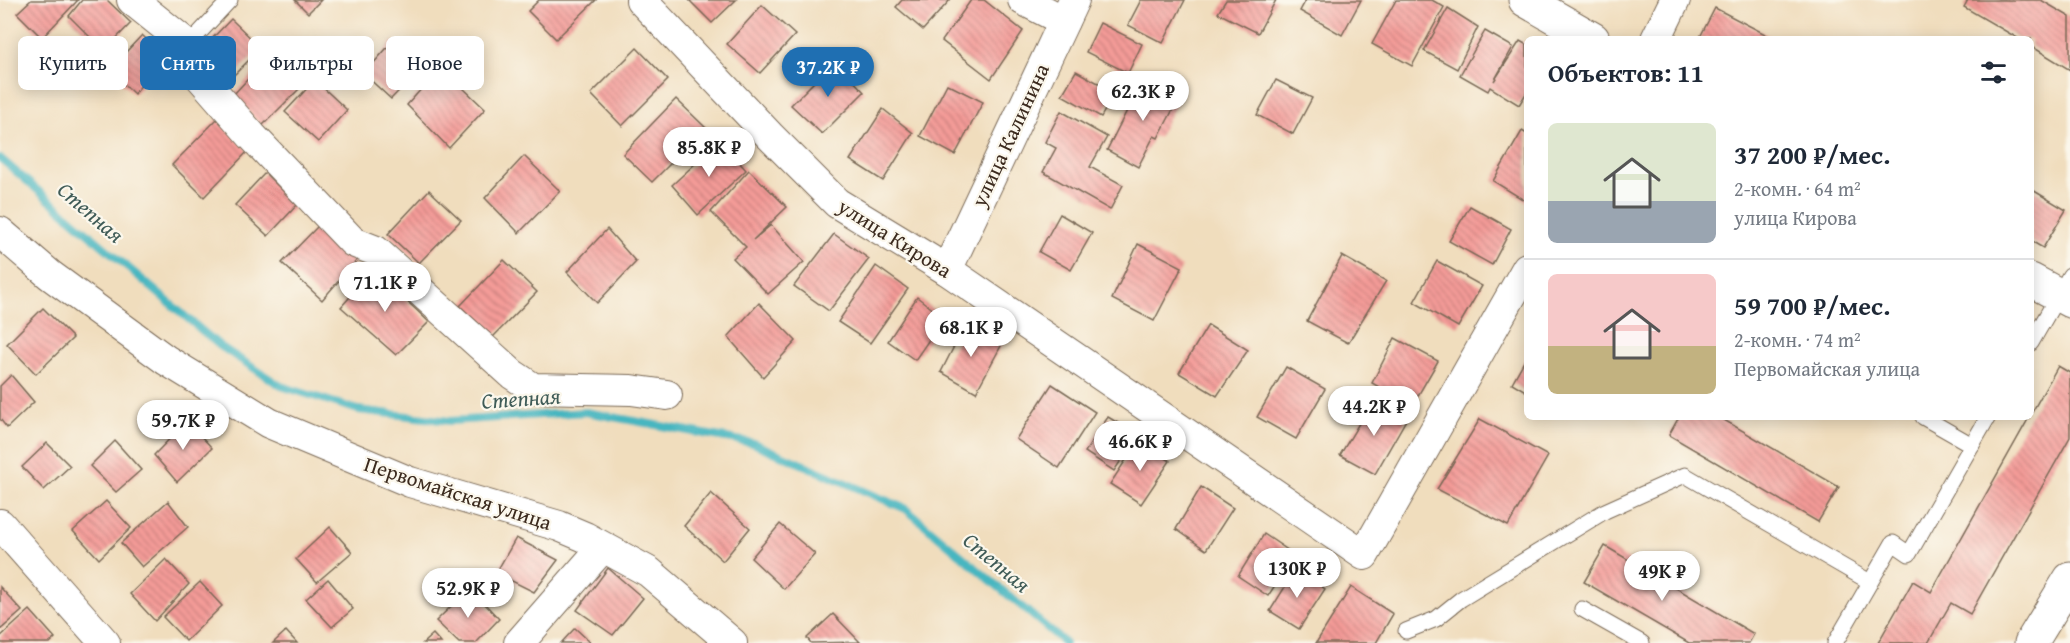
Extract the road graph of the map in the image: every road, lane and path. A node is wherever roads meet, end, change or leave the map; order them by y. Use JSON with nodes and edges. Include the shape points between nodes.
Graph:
{"nodes":[{"id":1,"x":132,"y":0,"type":"edge"},
{"id":2,"x":230,"y":0,"type":"edge"},
{"id":3,"x":641,"y":0,"type":"edge"},
{"id":4,"x":1023,"y":0,"type":"edge"},
{"id":5,"x":1525,"y":0,"type":"edge"},
{"id":6,"x":1675,"y":0,"type":"edge"},
{"id":7,"x":1069,"y":10,"type":"edge"},
{"id":8,"x":177,"y":36,"type":"edge"},
{"id":9,"x":196,"y":36,"type":"edge"},
{"id":10,"x":1588,"y":36,"type":"edge"},
{"id":11,"x":1657,"y":36,"type":"edge"},
{"id":12,"x":212,"y":90,"type":"edge"},
{"id":13,"x":0,"y":232,"type":"edge"},
{"id":14,"x":947,"y":270,"type":"junction"},
{"id":15,"x":1524,"y":273,"type":"edge"},
{"id":16,"x":2057,"y":288,"type":"edge"},
{"id":17,"x":2034,"y":337,"type":"edge"},
{"id":18,"x":667,"y":395,"type":"dead end"},
{"id":19,"x":1928,"y":420,"type":"edge"},
{"id":20,"x":1986,"y":420,"type":"edge"},
{"id":21,"x":1972,"y":445,"type":"junction"},
{"id":22,"x":0,"y":524,"type":"edge"},
{"id":23,"x":602,"y":548,"type":"junction"},
{"id":24,"x":2070,"y":579,"type":"edge"},
{"id":25,"x":1870,"y":582,"type":"junction"},
{"id":26,"x":1582,"y":609,"type":"dead end"},
{"id":27,"x":1406,"y":631,"type":"dead end"},
{"id":28,"x":105,"y":643,"type":"edge"},
{"id":29,"x":519,"y":643,"type":"edge"},
{"id":30,"x":732,"y":643,"type":"edge"},
{"id":31,"x":1642,"y":643,"type":"edge"},
{"id":32,"x":1835,"y":643,"type":"edge"},
{"id":33,"x":2031,"y":643,"type":"edge"}],
"edges":[{"from":1,"to":8,"type":"street"},
{"from":2,"to":9,"type":"lane"},
{"from":3,"to":14,"type":"street","name":"улица Кирова","via":[[837,203]]},
{"from":4,"to":7,"type":"street"},
{"from":5,"to":10,"type":"main road"},
{"from":6,"to":11,"type":"street"},
{"from":7,"to":14,"type":"street","name":"улица Калинина"},
{"from":12,"to":18,"type":"street","via":[[353,242],[376,251],[512,374],[533,388],[631,390]]},
{"from":13,"to":23,"type":"street","name":"Первомайская улица","via":[[50,275],[166,360],[269,423],[411,482],[559,526]]},
{"from":14,"to":15,"type":"street","name":"улица Кирова","via":[[1364,555]]},
{"from":16,"to":17,"type":"lane"},
{"from":19,"to":21,"type":"lane"},
{"from":20,"to":21,"type":"lane"},
{"from":21,"to":25,"type":"lane","via":[[1909,554],[1893,543]]},
{"from":22,"to":28,"type":"street"},
{"from":23,"to":29,"type":"street"},
{"from":23,"to":30,"type":"street","name":"Первомайская улица","via":[[649,572]]},
{"from":24,"to":33,"type":"main road"},
{"from":25,"to":27,"type":"lane","via":[[1685,475],[1605,512],[1461,599],[1436,619]]},
{"from":25,"to":32,"type":"lane"},
{"from":26,"to":31,"type":"lane"}]}
